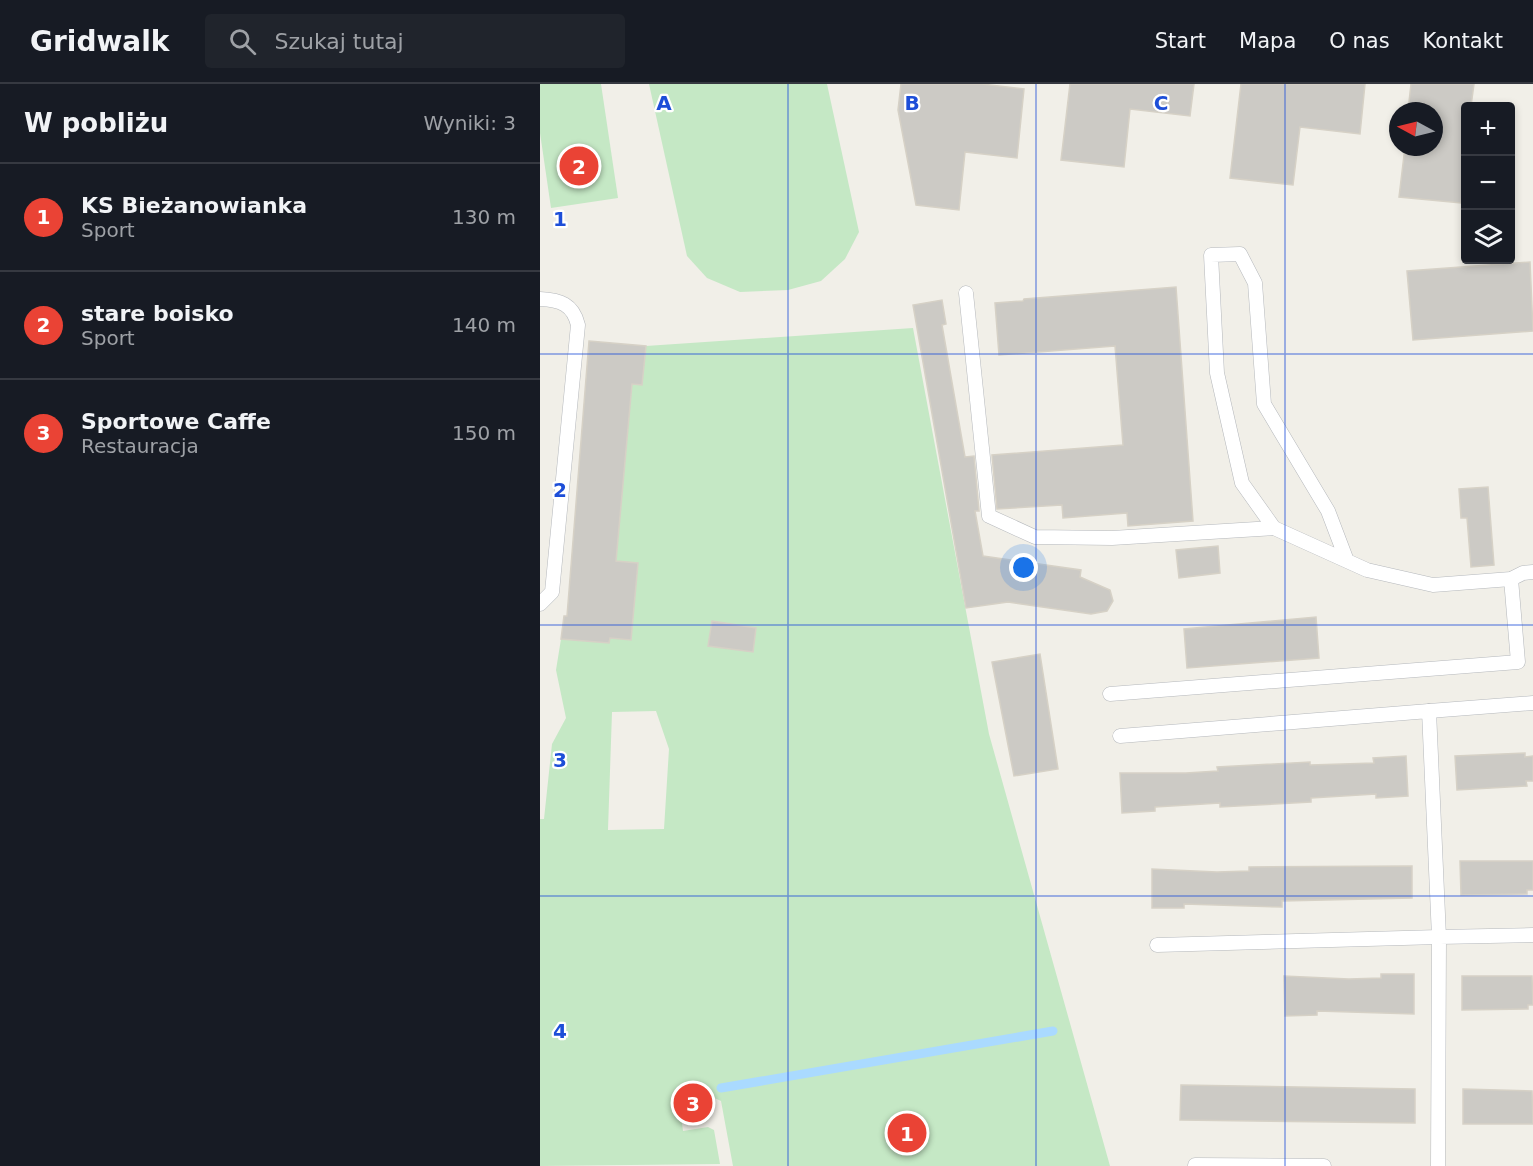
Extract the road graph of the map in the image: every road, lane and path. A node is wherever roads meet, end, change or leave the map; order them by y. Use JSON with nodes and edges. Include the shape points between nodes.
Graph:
{"nodes":[{"id":1,"x":966,"y":293,"type":"dead end"},
{"id":2,"x":540,"y":298,"type":"edge"},
{"id":3,"x":1274,"y":528,"type":"junction"},
{"id":4,"x":1347,"y":561,"type":"junction"},
{"id":5,"x":1533,"y":572,"type":"edge"},
{"id":6,"x":1511,"y":579,"type":"junction"},
{"id":7,"x":540,"y":604,"type":"edge"},
{"id":8,"x":1110,"y":694,"type":"dead end"},
{"id":9,"x":1533,"y":703,"type":"edge"},
{"id":10,"x":1429,"y":711,"type":"junction"},
{"id":11,"x":1120,"y":736,"type":"dead end"},
{"id":12,"x":1533,"y":935,"type":"edge"},
{"id":13,"x":1439,"y":937,"type":"junction"},
{"id":14,"x":1157,"y":945,"type":"dead end"},
{"id":15,"x":1195,"y":1165,"type":"edge"},
{"id":16,"x":1324,"y":1166,"type":"edge"},
{"id":17,"x":1438,"y":1166,"type":"edge"}],
"edges":[{"from":1,"to":3,"type":"lane","via":[[989,516],[1035,537],[1112,538]]},
{"from":2,"to":7,"type":"lane","via":[[566,303],[575,312],[578,325],[552,592]]},
{"from":3,"to":4,"type":"lane"},
{"from":3,"to":4,"type":"lane","via":[[1242,483],[1217,374],[1211,255],[1240,254],[1255,283],[1264,404],[1328,511]]},
{"from":4,"to":6,"type":"lane","via":[[1367,570],[1433,585]]},
{"from":5,"to":6,"type":"lane"},
{"from":6,"to":8,"type":"lane","via":[[1518,662]]},
{"from":9,"to":10,"type":"lane"},
{"from":10,"to":11,"type":"lane"},
{"from":10,"to":13,"type":"lane"},
{"from":12,"to":13,"type":"lane"},
{"from":13,"to":14,"type":"lane"},
{"from":13,"to":17,"type":"lane"},
{"from":15,"to":16,"type":"lane"}]}
